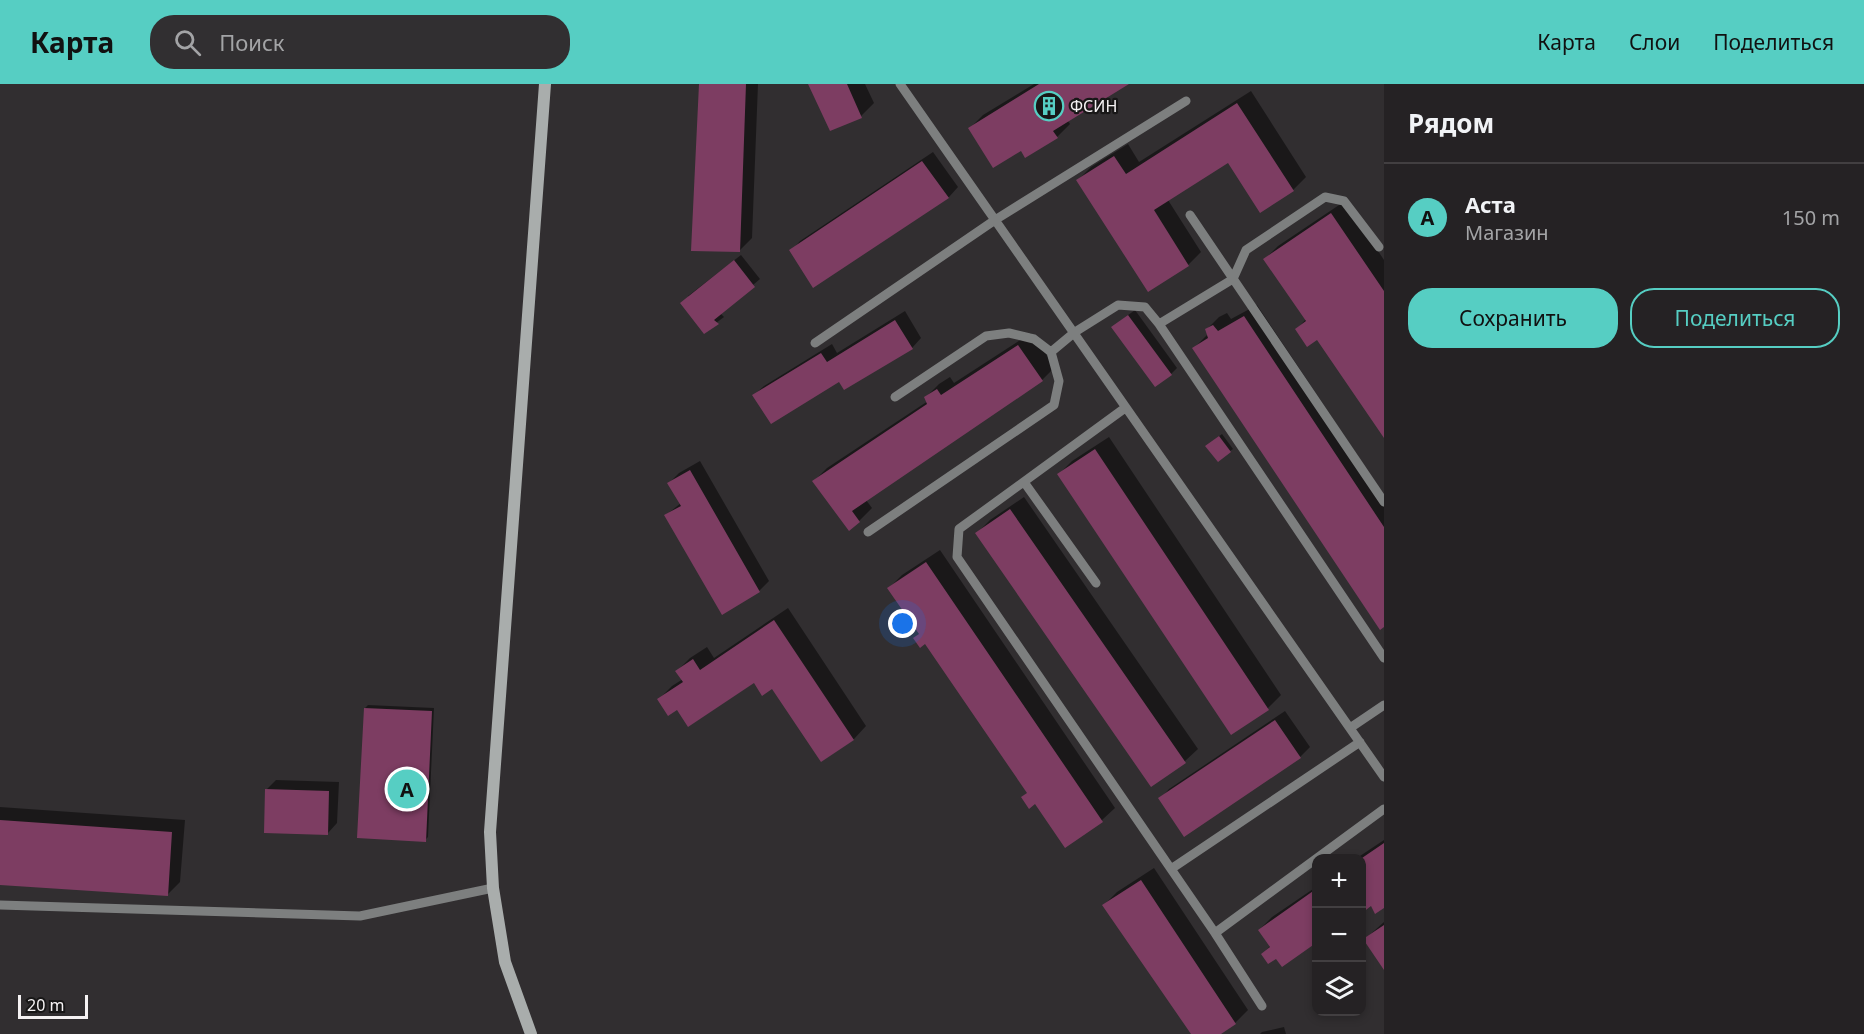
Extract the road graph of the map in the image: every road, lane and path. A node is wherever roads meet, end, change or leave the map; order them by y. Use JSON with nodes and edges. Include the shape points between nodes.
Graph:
{"nodes":[{"id":1,"x":545,"y":84,"type":"edge"},
{"id":2,"x":900,"y":84,"type":"edge"},
{"id":3,"x":1186,"y":101,"type":"dead end"},
{"id":4,"x":1190,"y":215,"type":"dead end"},
{"id":5,"x":995,"y":220,"type":"junction"},
{"id":6,"x":1379,"y":247,"type":"dead end"},
{"id":7,"x":1233,"y":279,"type":"junction"},
{"id":8,"x":1159,"y":324,"type":"junction"},
{"id":9,"x":1075,"y":332,"type":"junction"},
{"id":10,"x":814,"y":343,"type":"dead end"},
{"id":11,"x":1051,"y":352,"type":"junction"},
{"id":12,"x":896,"y":397,"type":"dead end"},
{"id":13,"x":1125,"y":408,"type":"junction"},
{"id":14,"x":1024,"y":482,"type":"junction"},
{"id":15,"x":1384,"y":502,"type":"edge"},
{"id":16,"x":868,"y":532,"type":"dead end"},
{"id":17,"x":1096,"y":583,"type":"dead end"},
{"id":18,"x":1384,"y":658,"type":"edge"},
{"id":19,"x":1384,"y":705,"type":"edge"},
{"id":20,"x":1350,"y":728,"type":"junction"},
{"id":21,"x":1360,"y":742,"type":"junction"},
{"id":22,"x":1384,"y":777,"type":"edge"},
{"id":23,"x":1384,"y":809,"type":"edge"},
{"id":24,"x":1171,"y":869,"type":"junction"},
{"id":25,"x":492,"y":888,"type":"junction"},
{"id":26,"x":0,"y":905,"type":"edge"},
{"id":27,"x":1215,"y":933,"type":"junction"},
{"id":28,"x":1262,"y":1006,"type":"dead end"},
{"id":29,"x":531,"y":1034,"type":"edge"}],
"edges":[{"from":1,"to":25,"type":"main road","via":[[489,832]]},
{"from":2,"to":5,"type":"lane"},
{"from":3,"to":5,"type":"lane"},
{"from":4,"to":7,"type":"lane"},
{"from":5,"to":9,"type":"lane"},
{"from":5,"to":10,"type":"lane"},
{"from":6,"to":7,"type":"lane","via":[[1344,201],[1325,197],[1245,250]]},
{"from":7,"to":8,"type":"lane"},
{"from":7,"to":15,"type":"lane"},
{"from":8,"to":9,"type":"lane","via":[[1145,307],[1118,305]]},
{"from":8,"to":18,"type":"lane"},
{"from":9,"to":11,"type":"lane"},
{"from":9,"to":13,"type":"lane"},
{"from":11,"to":12,"type":"lane","via":[[1034,339],[1009,333],[986,336]]},
{"from":11,"to":16,"type":"lane","via":[[1059,381],[1054,405]]},
{"from":13,"to":14,"type":"lane"},
{"from":13,"to":20,"type":"lane"},
{"from":14,"to":17,"type":"lane"},
{"from":14,"to":24,"type":"lane","via":[[959,529],[957,557]]},
{"from":19,"to":20,"type":"lane"},
{"from":20,"to":21,"type":"lane"},
{"from":21,"to":22,"type":"lane"},
{"from":21,"to":24,"type":"lane"},
{"from":23,"to":27,"type":"lane"},
{"from":24,"to":27,"type":"lane"},
{"from":25,"to":26,"type":"lane","via":[[360,916]]},
{"from":25,"to":29,"type":"main road","via":[[505,962]]},
{"from":27,"to":28,"type":"lane"}]}
